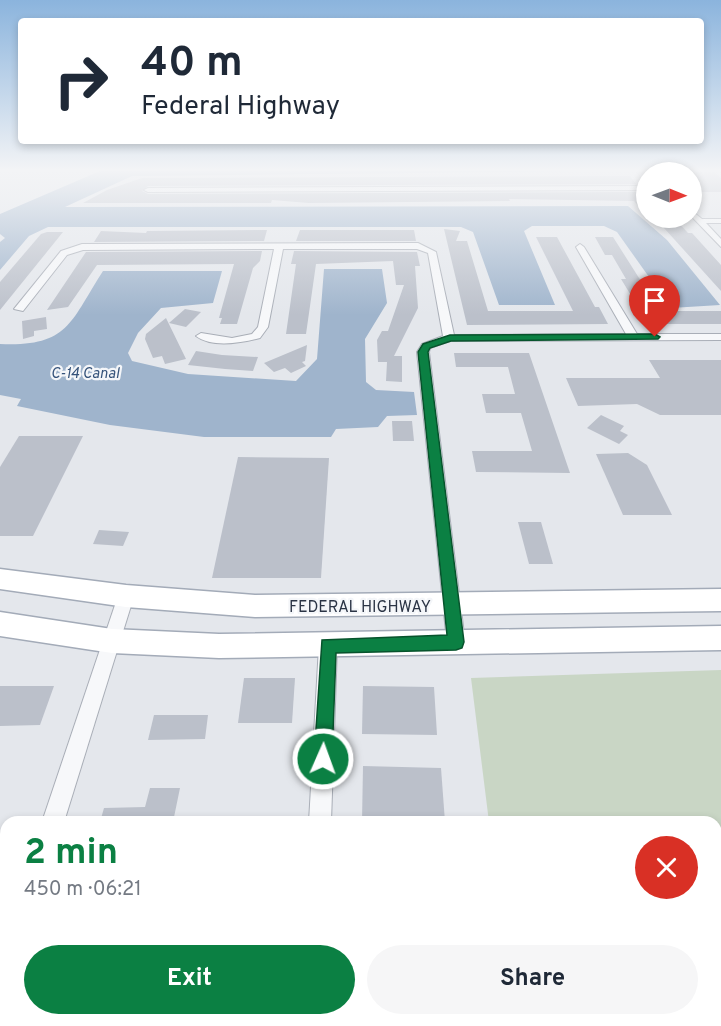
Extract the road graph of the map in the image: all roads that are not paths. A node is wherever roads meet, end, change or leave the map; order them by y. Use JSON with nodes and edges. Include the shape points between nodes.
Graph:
{"nodes":[{"id":1,"x":702,"y":221,"type":"edge"},
{"id":2,"x":721,"y":221,"type":"edge"},
{"id":3,"x":702,"y":224,"type":"edge"},
{"id":4,"x":721,"y":244,"type":"edge"},
{"id":5,"x":279,"y":246,"type":"junction"},
{"id":6,"x":580,"y":247,"type":"dead end"},
{"id":7,"x":19,"y":309,"type":"dead end"},
{"id":8,"x":201,"y":336,"type":"dead end"},
{"id":9,"x":633,"y":337,"type":"junction"},
{"id":10,"x":721,"y":337,"type":"edge"},
{"id":11,"x":450,"y":338,"type":"junction"},
{"id":12,"x":0,"y":579,"type":"edge"},
{"id":13,"x":126,"y":596,"type":"junction"},
{"id":14,"x":721,"y":600,"type":"edge"},
{"id":15,"x":452,"y":605,"type":"junction"},
{"id":16,"x":0,"y":624,"type":"edge"},
{"id":17,"x":721,"y":638,"type":"edge"},
{"id":18,"x":112,"y":641,"type":"junction"},
{"id":19,"x":456,"y":642,"type":"junction"},
{"id":20,"x":328,"y":646,"type":"junction"},
{"id":21,"x":55,"y":816,"type":"edge"},
{"id":22,"x":320,"y":816,"type":"edge"}],
"edges":[{"from":1,"to":2,"type":"street"},
{"from":3,"to":4,"type":"street"},
{"from":5,"to":7,"type":"street","via":[[72,249],[64,253]]},
{"from":5,"to":8,"type":"street","via":[[263,327],[256,336],[232,340]]},
{"from":5,"to":11,"type":"street","via":[[426,248],[432,252]]},
{"from":6,"to":9,"type":"street"},
{"from":9,"to":10,"type":"street"},
{"from":9,"to":11,"type":"street"},
{"from":11,"to":15,"type":"street","via":[[426,346],[423,352]]},
{"from":12,"to":13,"type":"main road","name":"FEDERAL HIGHWAY"},
{"from":13,"to":15,"type":"main road","name":"FEDERAL HIGHWAY","via":[[255,606]]},
{"from":13,"to":18,"type":"street"},
{"from":14,"to":15,"type":"main road","name":"FEDERAL HIGHWAY"},
{"from":15,"to":19,"type":"street"},
{"from":16,"to":18,"type":"main road"},
{"from":17,"to":19,"type":"main road"},
{"from":18,"to":20,"type":"main road"},
{"from":18,"to":21,"type":"street"},
{"from":19,"to":20,"type":"main road"},
{"from":20,"to":22,"type":"street"}]}
